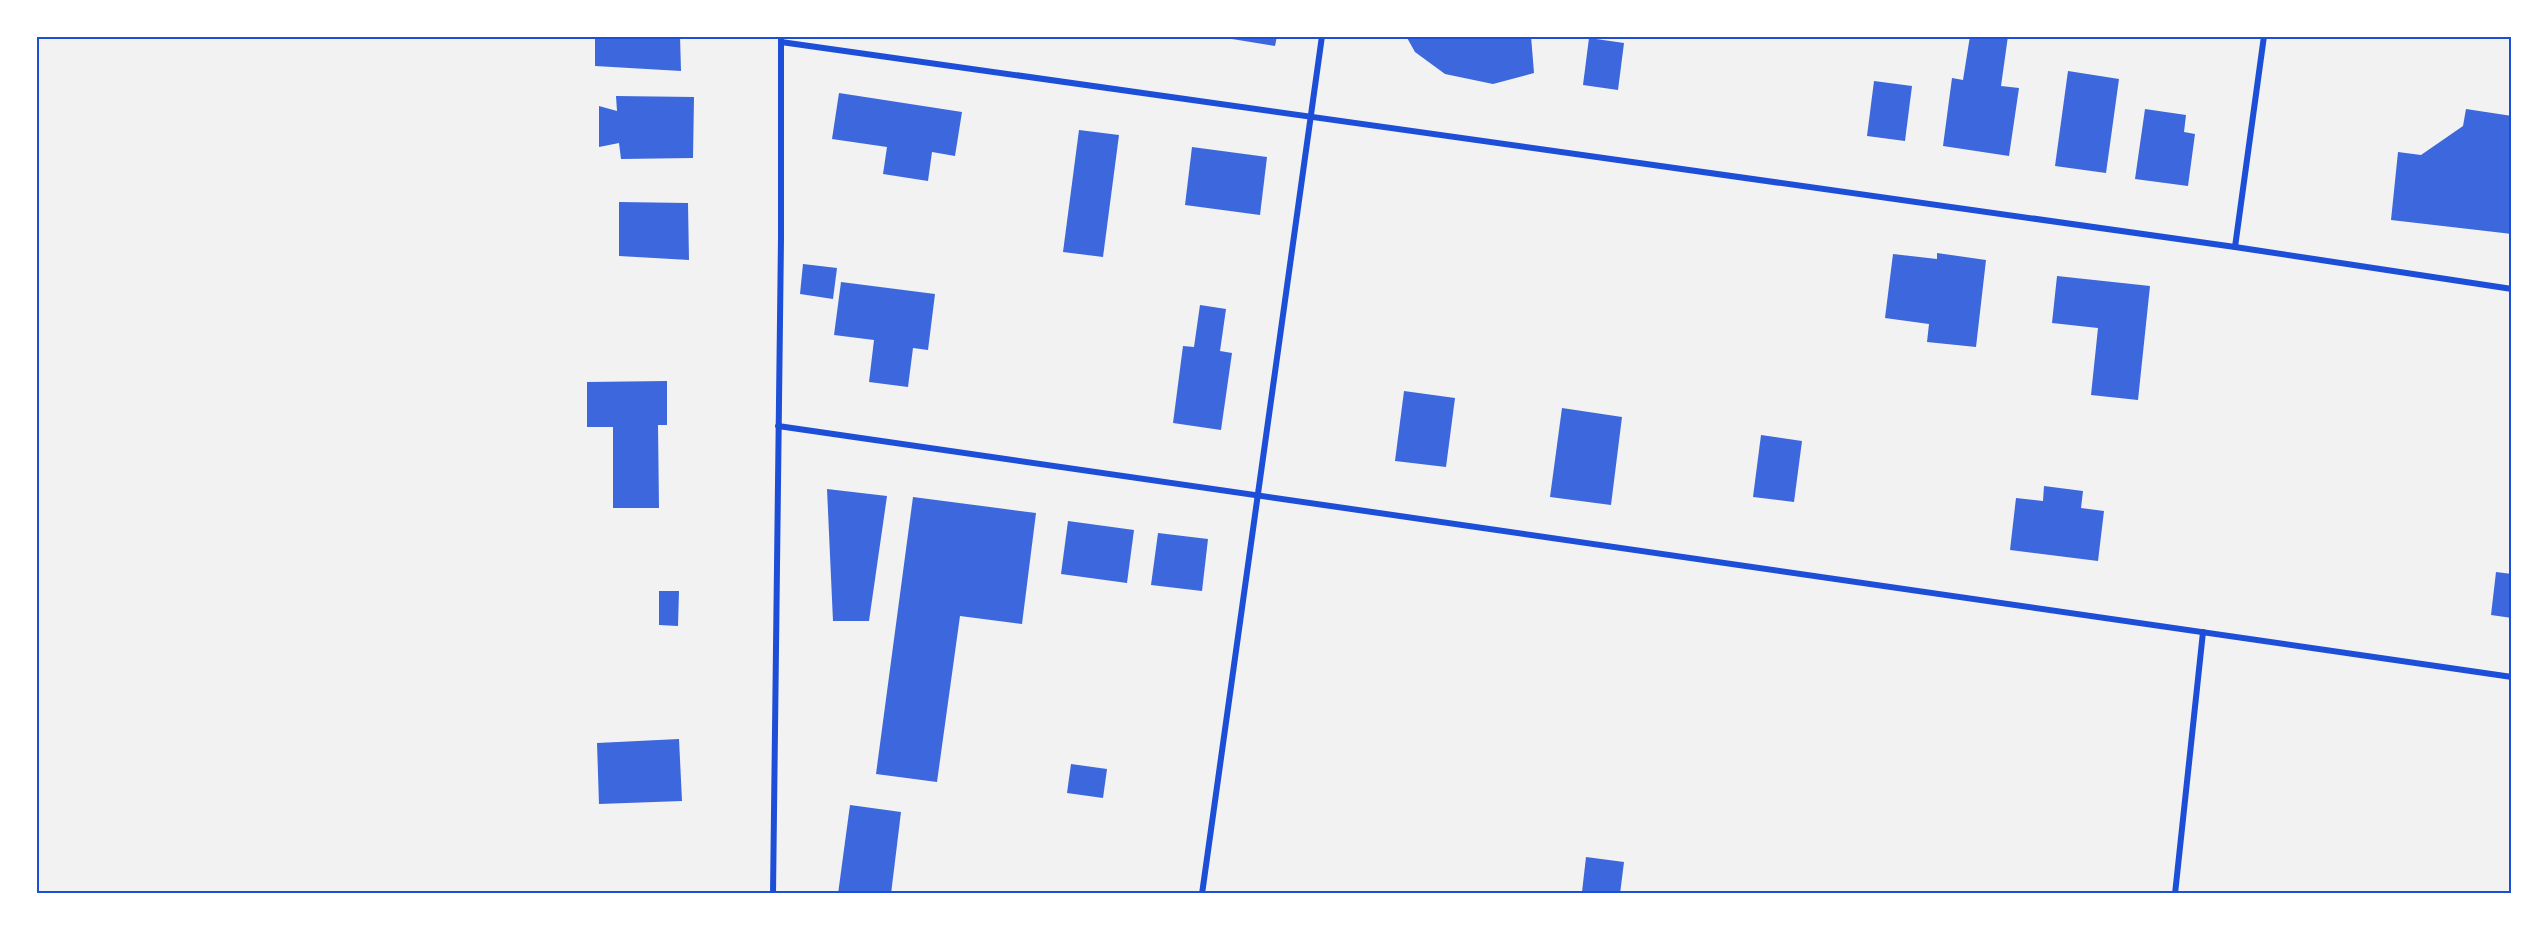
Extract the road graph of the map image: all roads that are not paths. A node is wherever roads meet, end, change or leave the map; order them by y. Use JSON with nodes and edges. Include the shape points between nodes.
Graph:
{"nodes":[{"id":1,"x":1322,"y":36,"type":"edge"},
{"id":2,"x":2264,"y":36,"type":"edge"},
{"id":3,"x":781,"y":39,"type":"edge"},
{"id":4,"x":1311,"y":116,"type":"junction"},
{"id":5,"x":2235,"y":247,"type":"junction"},
{"id":6,"x":2512,"y":289,"type":"edge"},
{"id":7,"x":778,"y":426,"type":"junction"},
{"id":8,"x":1259,"y":495,"type":"junction"},
{"id":9,"x":2203,"y":632,"type":"junction"},
{"id":10,"x":2512,"y":678,"type":"edge"},
{"id":11,"x":772,"y":894,"type":"edge"},
{"id":12,"x":1202,"y":894,"type":"edge"},
{"id":13,"x":2175,"y":894,"type":"edge"}],
"edges":[{"from":1,"to":4,"type":"street"},
{"from":2,"to":5,"type":"street"},
{"from":3,"to":4,"type":"street"},
{"from":3,"to":7,"type":"street"},
{"from":4,"to":5,"type":"street"},
{"from":4,"to":8,"type":"street"},
{"from":5,"to":6,"type":"street"},
{"from":7,"to":8,"type":"street"},
{"from":7,"to":11,"type":"street"},
{"from":8,"to":9,"type":"street"},
{"from":8,"to":12,"type":"street"},
{"from":9,"to":10,"type":"street"},
{"from":9,"to":13,"type":"street"}]}
